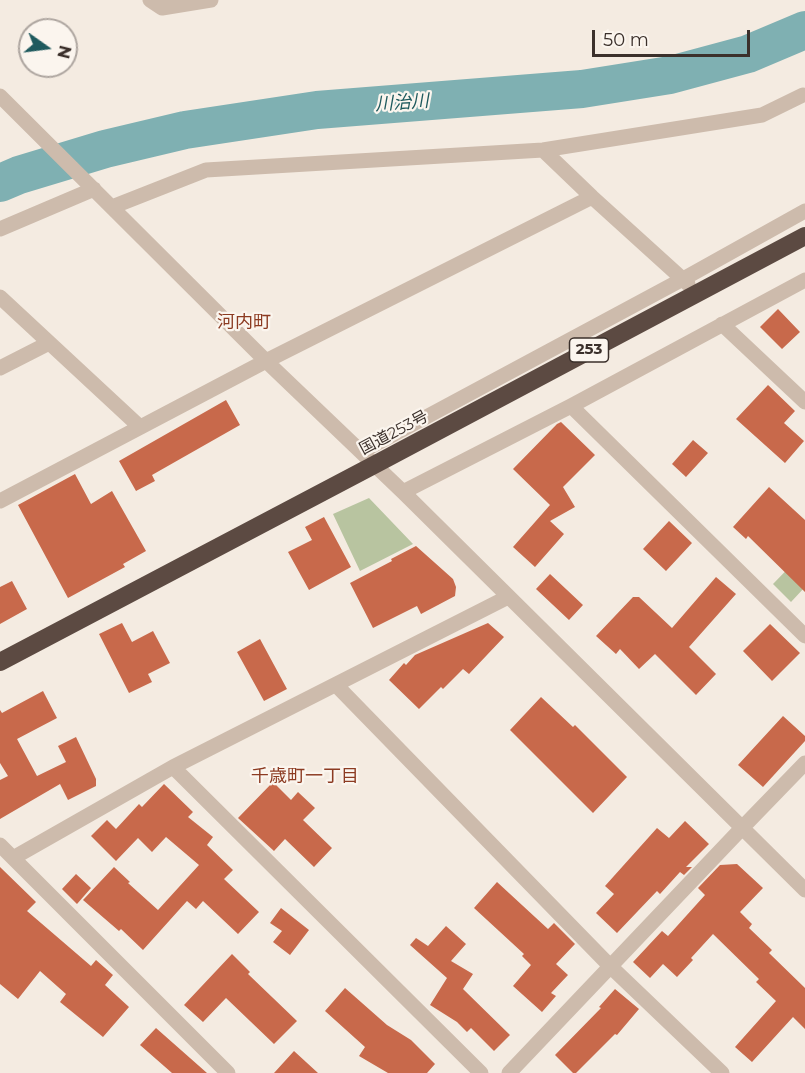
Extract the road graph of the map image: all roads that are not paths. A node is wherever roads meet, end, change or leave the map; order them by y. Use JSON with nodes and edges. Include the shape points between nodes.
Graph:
{"nodes":[{"id":1,"x":150,"y":0,"type":"edge"},
{"id":2,"x":211,"y":0,"type":"edge"},
{"id":3,"x":803,"y":95,"type":"dead end"},
{"id":4,"x":0,"y":96,"type":"edge"},
{"id":5,"x":543,"y":150,"type":"junction"},
{"id":6,"x":91,"y":186,"type":"junction"},
{"id":7,"x":592,"y":197,"type":"junction"},
{"id":8,"x":112,"y":207,"type":"junction"},
{"id":9,"x":805,"y":211,"type":"edge"},
{"id":10,"x":0,"y":229,"type":"edge"},
{"id":11,"x":805,"y":236,"type":"edge"},
{"id":12,"x":683,"y":279,"type":"junction"},
{"id":13,"x":805,"y":280,"type":"edge"},
{"id":14,"x":697,"y":293,"type":"junction"},
{"id":15,"x":0,"y":297,"type":"edge"},
{"id":16,"x":722,"y":324,"type":"junction"},
{"id":17,"x":49,"y":343,"type":"junction"},
{"id":18,"x":266,"y":361,"type":"junction"},
{"id":19,"x":0,"y":368,"type":"edge"},
{"id":20,"x":805,"y":402,"type":"edge"},
{"id":21,"x":571,"y":406,"type":"junction"},
{"id":22,"x":140,"y":427,"type":"junction"},
{"id":23,"x":361,"y":452,"type":"junction"},
{"id":24,"x":374,"y":465,"type":"junction"},
{"id":25,"x":404,"y":492,"type":"junction"},
{"id":26,"x":0,"y":501,"type":"edge"},
{"id":27,"x":508,"y":597,"type":"junction"},
{"id":28,"x":805,"y":636,"type":"edge"},
{"id":29,"x":0,"y":662,"type":"edge"},
{"id":30,"x":336,"y":684,"type":"junction"},
{"id":31,"x":805,"y":763,"type":"edge"},
{"id":32,"x":173,"y":767,"type":"junction"},
{"id":33,"x":742,"y":828,"type":"junction"},
{"id":34,"x":0,"y":845,"type":"edge"},
{"id":35,"x":13,"y":858,"type":"junction"},
{"id":36,"x":805,"y":890,"type":"edge"},
{"id":37,"x":610,"y":966,"type":"junction"},
{"id":38,"x":228,"y":1073,"type":"edge"},
{"id":39,"x":481,"y":1073,"type":"edge"},
{"id":40,"x":509,"y":1073,"type":"edge"},
{"id":41,"x":722,"y":1073,"type":"edge"}],
"edges":[{"from":1,"to":2,"type":"street","via":[[162,8]]},
{"from":3,"to":5,"type":"street","via":[[762,115]]},
{"from":4,"to":6,"type":"street"},
{"from":5,"to":7,"type":"street"},
{"from":5,"to":8,"type":"street","via":[[206,170]]},
{"from":6,"to":8,"type":"street"},
{"from":6,"to":10,"type":"street"},
{"from":7,"to":12,"type":"street"},
{"from":7,"to":18,"type":"street"},
{"from":8,"to":18,"type":"street"},
{"from":9,"to":12,"type":"street"},
{"from":11,"to":14,"type":"highway","name":"国道253号","number":"253"},
{"from":12,"to":14,"type":"street"},
{"from":12,"to":23,"type":"street"},
{"from":13,"to":16,"type":"street"},
{"from":14,"to":24,"type":"highway","name":"国道253号","number":"253"},
{"from":15,"to":17,"type":"street"},
{"from":16,"to":20,"type":"street"},
{"from":16,"to":21,"type":"street"},
{"from":17,"to":19,"type":"street"},
{"from":17,"to":22,"type":"street"},
{"from":18,"to":22,"type":"street"},
{"from":18,"to":23,"type":"street"},
{"from":21,"to":25,"type":"street"},
{"from":21,"to":28,"type":"street"},
{"from":22,"to":26,"type":"street"},
{"from":23,"to":24,"type":"street"},
{"from":24,"to":25,"type":"street"},
{"from":24,"to":29,"type":"highway","name":"国道253号","number":"253"},
{"from":25,"to":27,"type":"street"},
{"from":27,"to":30,"type":"street"},
{"from":27,"to":33,"type":"street"},
{"from":30,"to":32,"type":"street"},
{"from":30,"to":37,"type":"street"},
{"from":31,"to":33,"type":"street"},
{"from":32,"to":35,"type":"street"},
{"from":32,"to":39,"type":"street"},
{"from":33,"to":36,"type":"street"},
{"from":33,"to":37,"type":"street"},
{"from":34,"to":35,"type":"street"},
{"from":35,"to":38,"type":"street"},
{"from":37,"to":40,"type":"street"},
{"from":37,"to":41,"type":"street"}]}
